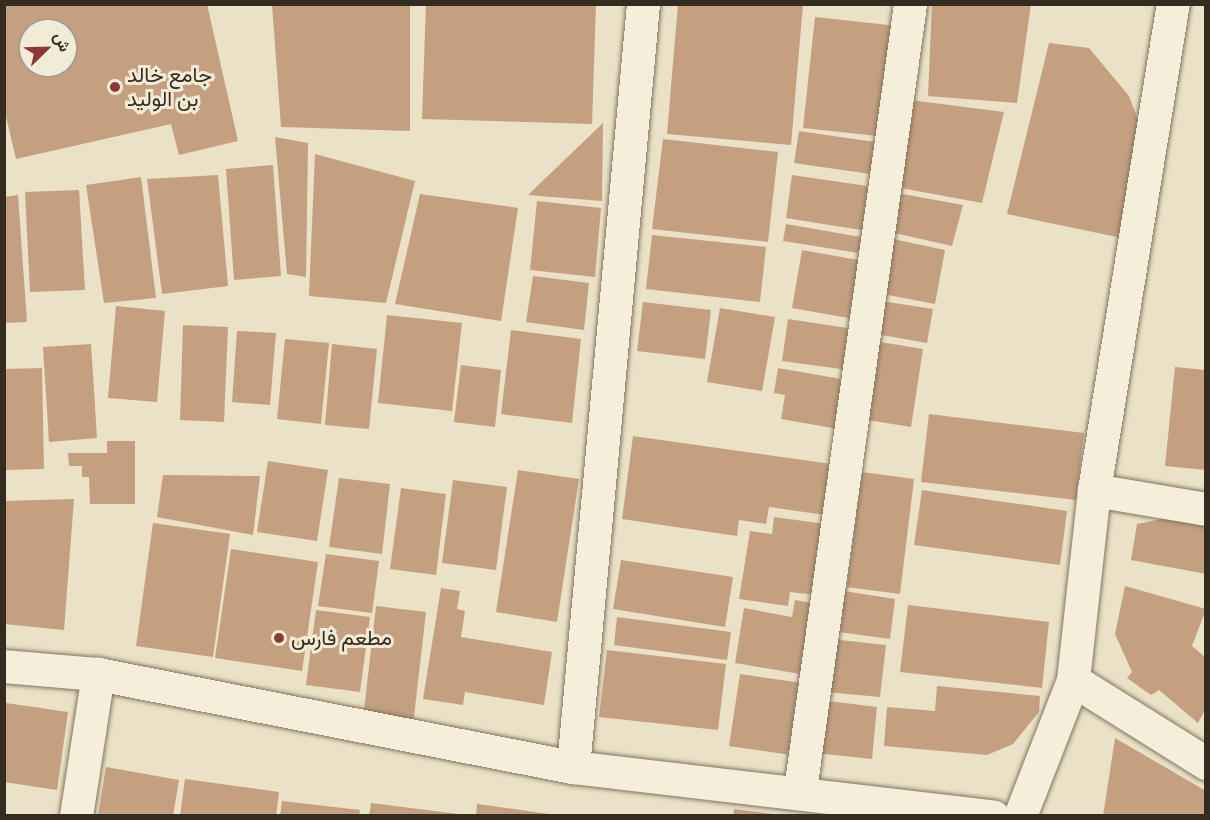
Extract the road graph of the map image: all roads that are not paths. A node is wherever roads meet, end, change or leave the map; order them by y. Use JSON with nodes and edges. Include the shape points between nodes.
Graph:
{"nodes":[{"id":1,"x":643,"y":4,"type":"edge"},
{"id":2,"x":910,"y":4,"type":"edge"},
{"id":3,"x":1173,"y":4,"type":"edge"},
{"id":4,"x":1094,"y":490,"type":"junction"},
{"id":5,"x":1206,"y":509,"type":"edge"},
{"id":6,"x":4,"y":666,"type":"edge"},
{"id":7,"x":98,"y":674,"type":"junction"},
{"id":8,"x":1073,"y":680,"type":"junction"},
{"id":9,"x":1206,"y":763,"type":"edge"},
{"id":10,"x":573,"y":767,"type":"junction"},
{"id":11,"x":800,"y":790,"type":"junction"},
{"id":12,"x":76,"y":816,"type":"edge"},
{"id":13,"x":993,"y":816,"type":"edge"},
{"id":14,"x":1020,"y":816,"type":"edge"}],
"edges":[{"from":1,"to":10,"type":"street"},
{"from":2,"to":11,"type":"street"},
{"from":3,"to":4,"type":"street"},
{"from":4,"to":5,"type":"street"},
{"from":4,"to":8,"type":"street"},
{"from":6,"to":7,"type":"street"},
{"from":7,"to":10,"type":"street"},
{"from":7,"to":12,"type":"street"},
{"from":8,"to":9,"type":"street"},
{"from":8,"to":14,"type":"street"},
{"from":10,"to":11,"type":"street"},
{"from":11,"to":13,"type":"street"}]}
